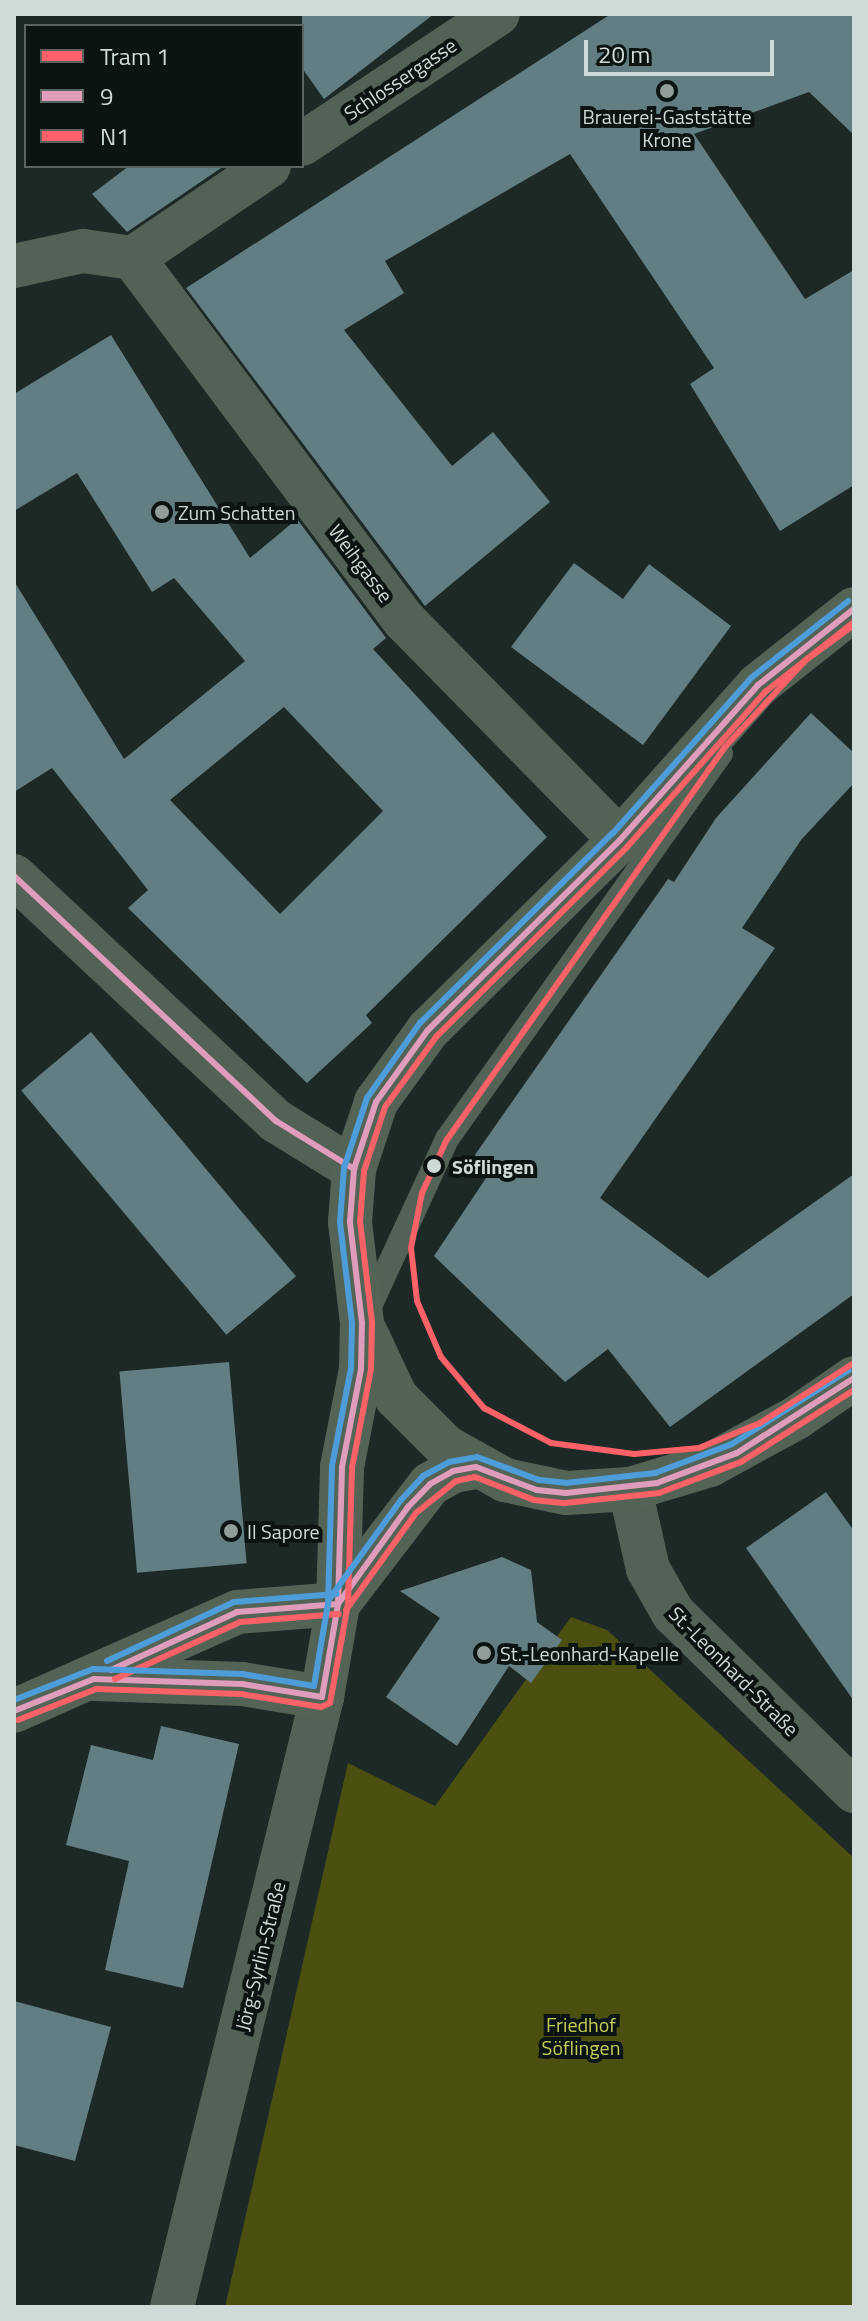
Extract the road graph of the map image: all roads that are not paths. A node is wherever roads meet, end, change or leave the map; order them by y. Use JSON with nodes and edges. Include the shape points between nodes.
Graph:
{"nodes":[{"id":1,"x":498,"y":14,"type":"edge"},
{"id":2,"x":304,"y":143,"type":"edge"},
{"id":3,"x":266,"y":168,"type":"edge"},
{"id":4,"x":133,"y":258,"type":"junction"},
{"id":5,"x":14,"y":266,"type":"edge"},
{"id":6,"x":854,"y":609,"type":"edge"},
{"id":7,"x":854,"y":625,"type":"edge"},
{"id":8,"x":620,"y":840,"type":"junction"},
{"id":9,"x":14,"y":876,"type":"edge"},
{"id":10,"x":354,"y":1169,"type":"junction"},
{"id":11,"x":362,"y":1323,"type":"junction"},
{"id":12,"x":854,"y":1378,"type":"edge"},
{"id":13,"x":476,"y":1467,"type":"junction"},
{"id":14,"x":630,"y":1489,"type":"junction"},
{"id":15,"x":338,"y":1604,"type":"junction"},
{"id":16,"x":94,"y":1679,"type":"junction"},
{"id":17,"x":322,"y":1697,"type":"junction"},
{"id":18,"x":14,"y":1711,"type":"edge"},
{"id":19,"x":854,"y":1791,"type":"edge"},
{"id":20,"x":172,"y":2307,"type":"edge"}],
"edges":[{"from":1,"to":2,"type":"street","name":"Schlossergasse"},
{"from":3,"to":4,"type":"street"},
{"from":4,"to":5,"type":"street","via":[[83,251]]},
{"from":4,"to":8,"type":"street","name":"Weihgasse","via":[[403,619]]},
{"from":6,"to":8,"type":"street","via":[[758,685]]},
{"from":7,"to":11,"type":"lane","via":[[806,660],[725,747],[447,1139]]},
{"from":8,"to":10,"type":"street","via":[[428,1030],[376,1102]]},
{"from":9,"to":10,"type":"street","via":[[276,1121]]},
{"from":10,"to":11,"type":"street","via":[[350,1222]]},
{"from":11,"to":13,"type":"street","via":[[396,1397],[421,1426]]},
{"from":11,"to":15,"type":"street","name":"Jörg-Syrlin-Straße","via":[[361,1369],[342,1467]]},
{"from":12,"to":14,"type":"street","via":[[737,1453]]},
{"from":13,"to":14,"type":"street","via":[[537,1490]]},
{"from":13,"to":15,"type":"street","via":[[453,1471],[430,1484]]},
{"from":14,"to":19,"type":"street","name":"St.-Leonhard-Straße","via":[[648,1569],[673,1613]]},
{"from":15,"to":16,"type":"street","via":[[237,1612]]},
{"from":15,"to":17,"type":"street","name":"Jörg-Syrlin-Straße"},
{"from":16,"to":17,"type":"street","via":[[242,1684]]},
{"from":16,"to":18,"type":"street"},
{"from":17,"to":20,"type":"street","name":"Jörg-Syrlin-Straße"}]}
